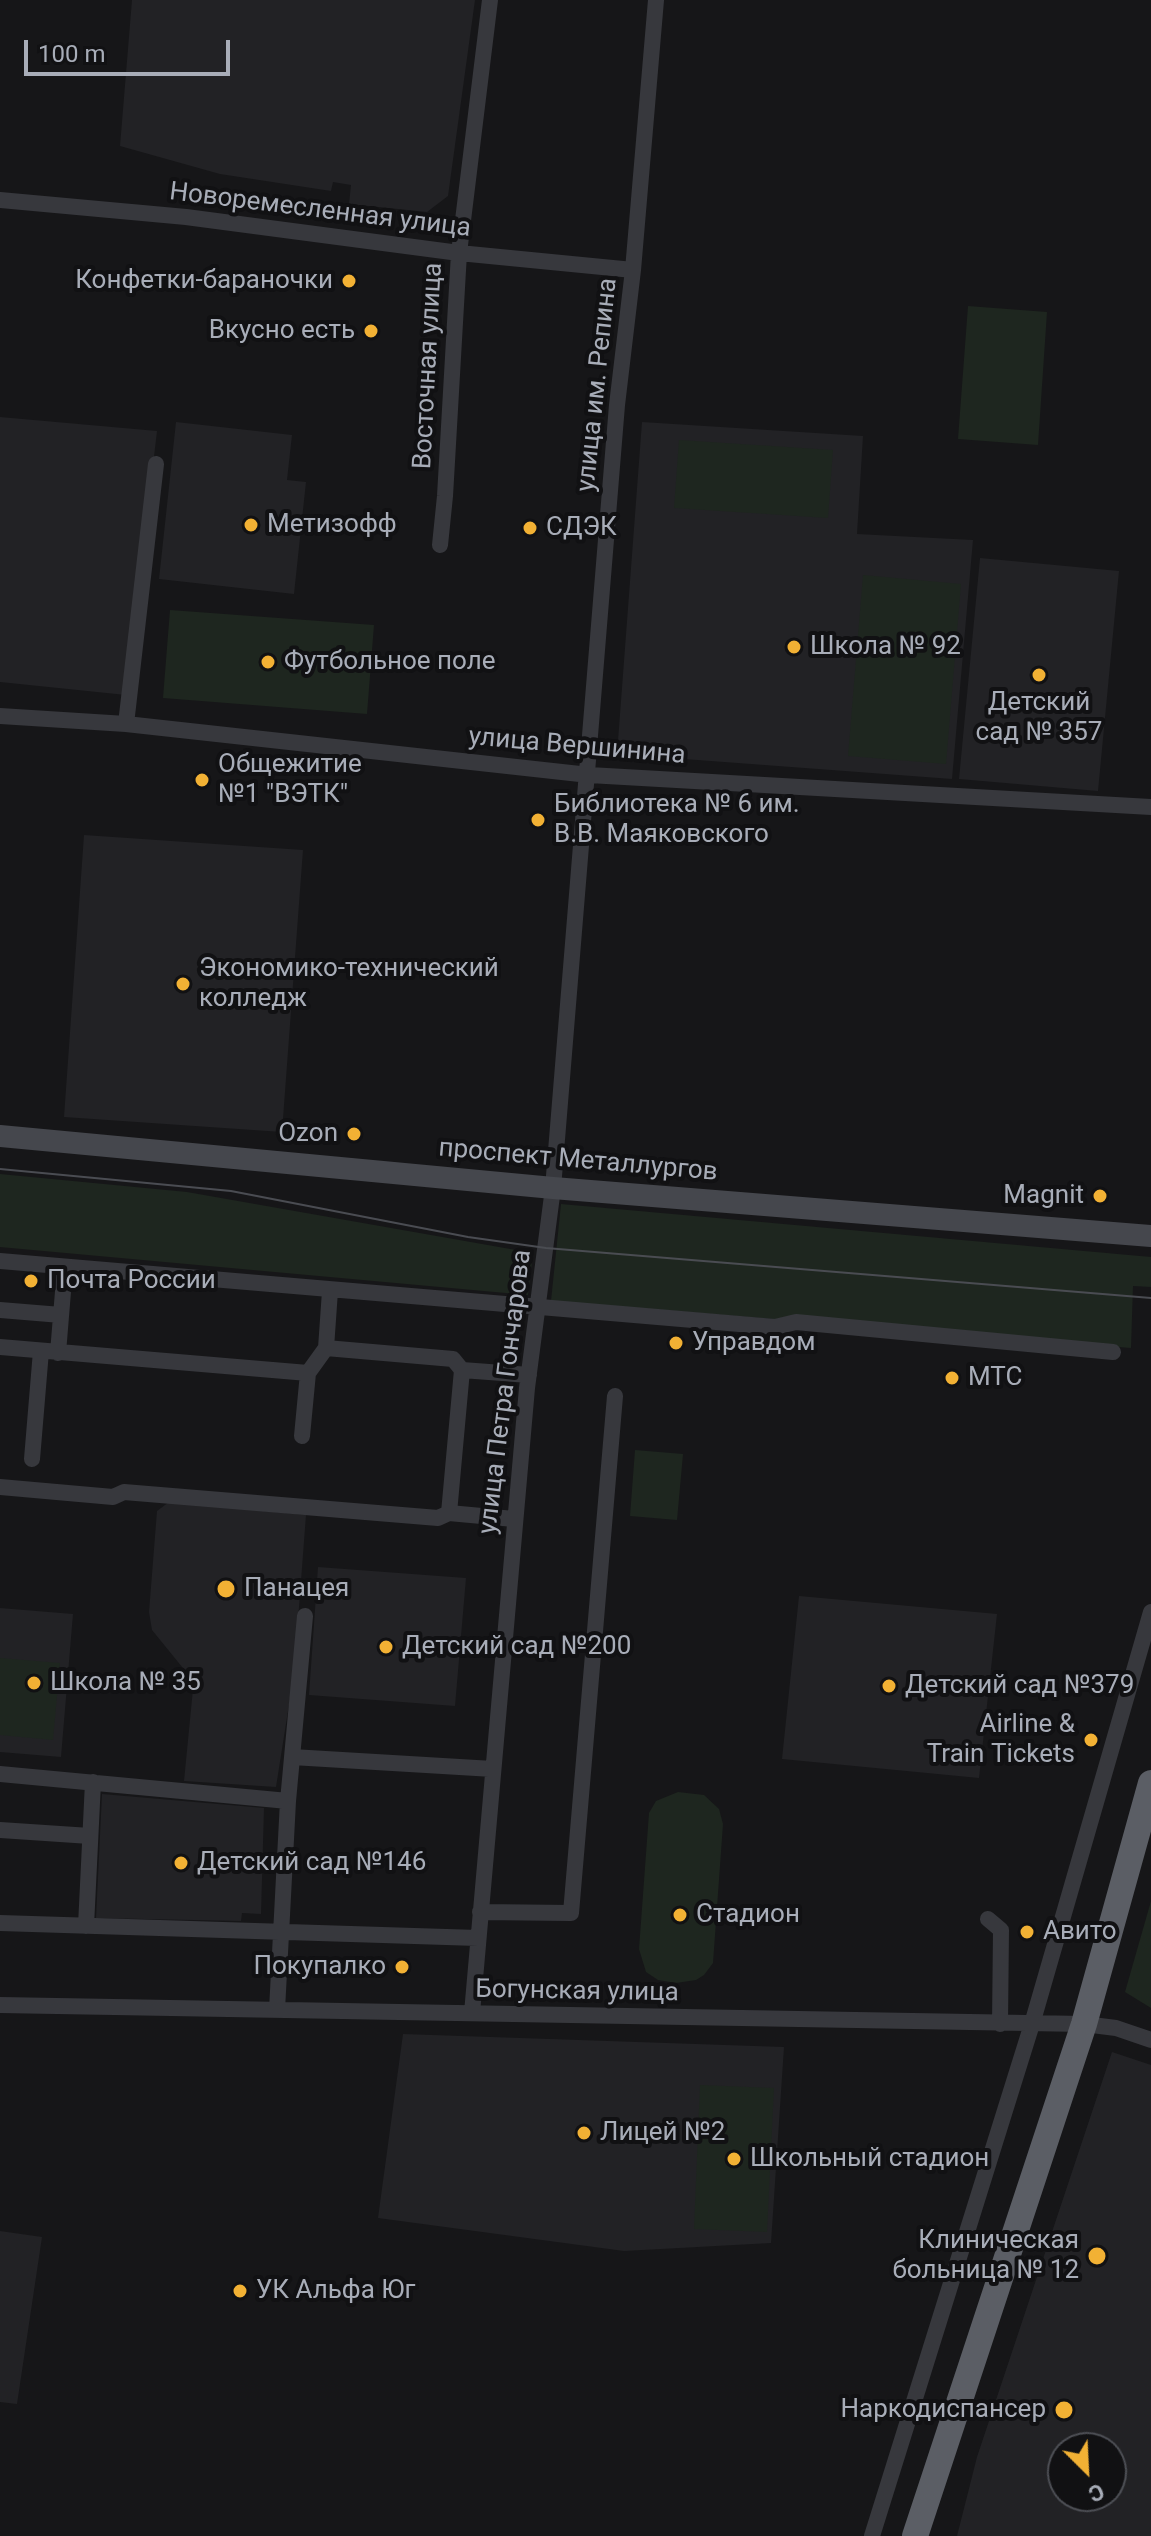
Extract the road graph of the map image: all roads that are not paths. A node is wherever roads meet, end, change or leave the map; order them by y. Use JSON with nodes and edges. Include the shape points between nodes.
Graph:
{"nodes":[{"id":1,"x":490,"y":0,"type":"edge"},
{"id":2,"x":656,"y":0,"type":"edge"},
{"id":3,"x":0,"y":200,"type":"edge"},
{"id":4,"x":459,"y":253,"type":"junction"},
{"id":5,"x":633,"y":270,"type":"junction"},
{"id":6,"x":156,"y":464,"type":"dead end"},
{"id":7,"x":440,"y":545,"type":"dead end"},
{"id":8,"x":0,"y":716,"type":"edge"},
{"id":9,"x":126,"y":724,"type":"junction"},
{"id":10,"x":589,"y":775,"type":"junction"},
{"id":11,"x":1151,"y":807,"type":"edge"},
{"id":12,"x":0,"y":1136,"type":"edge"},
{"id":13,"x":553,"y":1188,"type":"junction"},
{"id":14,"x":1151,"y":1236,"type":"edge"},
{"id":15,"x":0,"y":1261,"type":"edge"},
{"id":16,"x":65,"y":1267,"type":"junction"},
{"id":17,"x":330,"y":1291,"type":"junction"},
{"id":18,"x":538,"y":1309,"type":"junction"},
{"id":19,"x":0,"y":1310,"type":"edge"},
{"id":20,"x":61,"y":1315,"type":"junction"},
{"id":21,"x":0,"y":1347,"type":"edge"},
{"id":22,"x":326,"y":1348,"type":"junction"},
{"id":23,"x":41,"y":1351,"type":"junction"},
{"id":24,"x":1113,"y":1352,"type":"dead end"},
{"id":25,"x":58,"y":1353,"type":"junction"},
{"id":26,"x":462,"y":1370,"type":"junction"},
{"id":27,"x":308,"y":1373,"type":"junction"},
{"id":28,"x":529,"y":1375,"type":"junction"},
{"id":29,"x":615,"y":1396,"type":"dead end"},
{"id":30,"x":302,"y":1436,"type":"dead end"},
{"id":31,"x":32,"y":1459,"type":"dead end"},
{"id":32,"x":0,"y":1487,"type":"edge"},
{"id":33,"x":449,"y":1513,"type":"junction"},
{"id":34,"x":514,"y":1519,"type":"junction"},
{"id":35,"x":1151,"y":1612,"type":"edge"},
{"id":36,"x":305,"y":1616,"type":"dead end"},
{"id":37,"x":292,"y":1757,"type":"junction"},
{"id":38,"x":493,"y":1769,"type":"junction"},
{"id":39,"x":0,"y":1774,"type":"edge"},
{"id":40,"x":93,"y":1782,"type":"junction"},
{"id":41,"x":1151,"y":1783,"type":"edge"},
{"id":42,"x":288,"y":1801,"type":"junction"},
{"id":43,"x":0,"y":1830,"type":"edge"},
{"id":44,"x":90,"y":1836,"type":"junction"},
{"id":45,"x":1151,"y":1848,"type":"edge"},
{"id":46,"x":480,"y":1912,"type":"junction"},
{"id":47,"x":988,"y":1919,"type":"dead end"},
{"id":48,"x":0,"y":1923,"type":"edge"},
{"id":49,"x":86,"y":1926,"type":"junction"},
{"id":50,"x":281,"y":1932,"type":"junction"},
{"id":51,"x":478,"y":1938,"type":"junction"},
{"id":52,"x":0,"y":2005,"type":"edge"},
{"id":53,"x":277,"y":2010,"type":"junction"},
{"id":54,"x":472,"y":2013,"type":"junction"},
{"id":55,"x":1000,"y":2024,"type":"junction"},
{"id":56,"x":1032,"y":2024,"type":"junction"},
{"id":57,"x":1090,"y":2024,"type":"junction"},
{"id":58,"x":1151,"y":2040,"type":"edge"},
{"id":59,"x":872,"y":2536,"type":"edge"},
{"id":60,"x":915,"y":2536,"type":"edge"},
{"id":61,"x":932,"y":2536,"type":"edge"}],
"edges":[{"from":1,"to":4,"type":"street","name":"Восточная улица"},
{"from":2,"to":5,"type":"street","name":"улица им. Репина"},
{"from":3,"to":4,"type":"street","name":"Новоремесленная улица","via":[[186,217]]},
{"from":4,"to":5,"type":"street","name":"Новоремесленная улица"},
{"from":4,"to":7,"type":"street","name":"Восточная улица"},
{"from":5,"to":10,"type":"street","name":"улица им. Репина","via":[[617,405]]},
{"from":6,"to":9,"type":"street"},
{"from":8,"to":9,"type":"street","name":"улица Вершинина"},
{"from":9,"to":10,"type":"street","name":"улица Вершинина"},
{"from":10,"to":11,"type":"street","name":"улица Вершинина"},
{"from":10,"to":13,"type":"street","name":"улица Петра Гончарова"},
{"from":12,"to":13,"type":"main road","name":"проспект Металлургов"},
{"from":13,"to":14,"type":"main road","name":"проспект Металлургов"},
{"from":13,"to":18,"type":"street","name":"улица Петра Гончарова"},
{"from":15,"to":16,"type":"street"},
{"from":16,"to":17,"type":"street"},
{"from":16,"to":20,"type":"street"},
{"from":17,"to":18,"type":"street"},
{"from":17,"to":22,"type":"street"},
{"from":18,"to":24,"type":"street","via":[[775,1327],[796,1322]]},
{"from":18,"to":28,"type":"street","name":"улица Петра Гончарова"},
{"from":19,"to":20,"type":"street"},
{"from":20,"to":25,"type":"street"},
{"from":21,"to":23,"type":"street"},
{"from":22,"to":26,"type":"street","via":[[453,1359]]},
{"from":22,"to":27,"type":"street"},
{"from":23,"to":25,"type":"street"},
{"from":23,"to":31,"type":"street"},
{"from":25,"to":27,"type":"street"},
{"from":26,"to":28,"type":"street"},
{"from":26,"to":33,"type":"street"},
{"from":27,"to":30,"type":"street"},
{"from":28,"to":34,"type":"street","name":"улица Петра Гончарова"},
{"from":29,"to":46,"type":"street","via":[[571,1913]]},
{"from":32,"to":33,"type":"street","via":[[438,1518]]},
{"from":33,"to":34,"type":"street"},
{"from":34,"to":38,"type":"street","name":"улица Петра Гончарова"},
{"from":35,"to":56,"type":"street"},
{"from":36,"to":37,"type":"street"},
{"from":37,"to":38,"type":"street"},
{"from":37,"to":42,"type":"street"},
{"from":38,"to":46,"type":"street","name":"улица Петра Гончарова"},
{"from":39,"to":40,"type":"street"},
{"from":40,"to":42,"type":"street"},
{"from":40,"to":44,"type":"street"},
{"from":41,"to":57,"type":"highway"},
{"from":42,"to":50,"type":"street"},
{"from":43,"to":44,"type":"street"},
{"from":44,"to":49,"type":"street"},
{"from":45,"to":57,"type":"highway"},
{"from":46,"to":51,"type":"street","name":"улица Петра Гончарова"},
{"from":47,"to":55,"type":"street","via":[[1001,1930]]},
{"from":48,"to":49,"type":"street"},
{"from":49,"to":50,"type":"street"},
{"from":50,"to":51,"type":"street"},
{"from":50,"to":53,"type":"street"},
{"from":51,"to":54,"type":"street","name":"улица Петра Гончарова"},
{"from":52,"to":53,"type":"street","name":"Богунская улица"},
{"from":53,"to":54,"type":"street","name":"Богунская улица"},
{"from":54,"to":55,"type":"street","name":"Богунская улица"},
{"from":55,"to":56,"type":"street","name":"Богунская улица"},
{"from":56,"to":57,"type":"street","name":"Богунская улица"},
{"from":56,"to":59,"type":"street"},
{"from":57,"to":58,"type":"street","name":"Богунская улица"},
{"from":57,"to":60,"type":"highway"},
{"from":57,"to":61,"type":"highway"}]}
